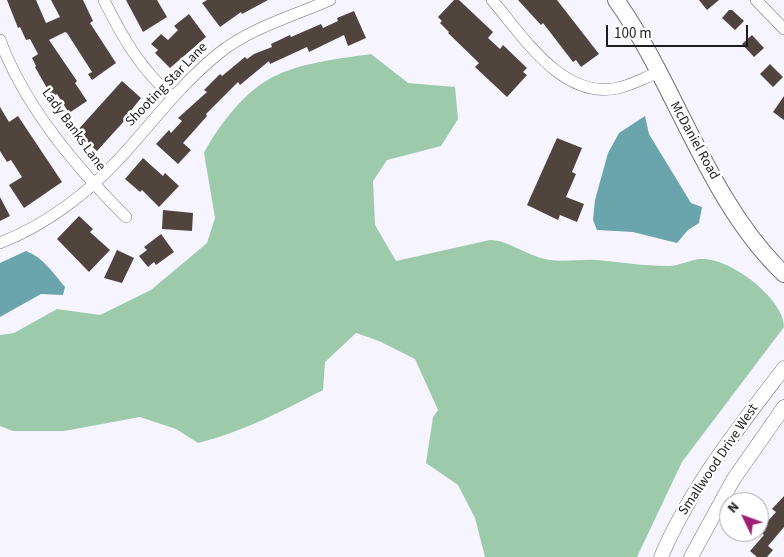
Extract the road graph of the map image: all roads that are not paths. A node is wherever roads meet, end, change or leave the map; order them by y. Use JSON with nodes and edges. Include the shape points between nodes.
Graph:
{"nodes":[{"id":1,"x":104,"y":0,"type":"edge"},
{"id":2,"x":330,"y":0,"type":"edge"},
{"id":3,"x":492,"y":0,"type":"edge"},
{"id":4,"x":616,"y":0,"type":"edge"},
{"id":5,"x":756,"y":0,"type":"edge"},
{"id":6,"x":784,"y":30,"type":"edge"},
{"id":7,"x":0,"y":40,"type":"edge"},
{"id":8,"x":657,"y":73,"type":"junction"},
{"id":9,"x":173,"y":97,"type":"junction"},
{"id":10,"x":94,"y":184,"type":"junction"},
{"id":11,"x":126,"y":217,"type":"dead end"},
{"id":12,"x":0,"y":243,"type":"edge"},
{"id":13,"x":784,"y":274,"type":"edge"},
{"id":14,"x":784,"y":368,"type":"edge"},
{"id":15,"x":784,"y":407,"type":"edge"},
{"id":16,"x":661,"y":557,"type":"edge"},
{"id":17,"x":691,"y":557,"type":"edge"}],
"edges":[{"from":1,"to":9,"type":"street","via":[[119,32],[138,60],[153,80]]},
{"from":2,"to":9,"type":"street","name":"Shooting Star Lane","via":[[237,40],[217,54]]},
{"from":3,"to":8,"type":"street","via":[[545,60],[571,83],[593,89],[617,89]]},
{"from":4,"to":8,"type":"main road","name":"McDaniel Road"},
{"from":5,"to":6,"type":"street"},
{"from":7,"to":10,"type":"street","name":"Lady Banks Lane","via":[[39,114]]},
{"from":8,"to":13,"type":"main road","name":"McDaniel Road","via":[[732,208],[758,247]]},
{"from":9,"to":10,"type":"street","name":"Shooting Star Lane"},
{"from":10,"to":11,"type":"street","name":"Lady Banks Lane"},
{"from":10,"to":12,"type":"street","name":"Shooting Star Lane","via":[[31,228]]},
{"from":14,"to":16,"type":"street","name":"Smallwood Drive West","via":[[696,491],[674,526]]},
{"from":15,"to":17,"type":"street","name":"Smallwood Drive West","via":[[733,480]]}]}
